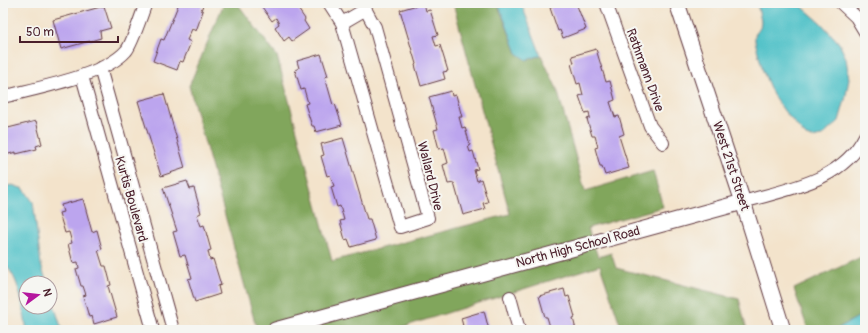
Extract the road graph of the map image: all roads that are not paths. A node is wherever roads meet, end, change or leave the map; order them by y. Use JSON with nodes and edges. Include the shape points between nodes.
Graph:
{"nodes":[{"id":1,"x":146,"y":3,"type":"edge"},
{"id":2,"x":329,"y":3,"type":"edge"},
{"id":3,"x":606,"y":3,"type":"edge"},
{"id":4,"x":677,"y":3,"type":"edge"},
{"id":5,"x":841,"y":3,"type":"edge"},
{"id":6,"x":364,"y":6,"type":"edge"},
{"id":7,"x":342,"y":23,"type":"junction"},
{"id":8,"x":865,"y":32,"type":"edge"},
{"id":9,"x":100,"y":68,"type":"junction"},
{"id":10,"x":82,"y":76,"type":"junction"},
{"id":11,"x":3,"y":97,"type":"edge"},
{"id":12,"x":865,"y":136,"type":"edge"},
{"id":13,"x":663,"y":143,"type":"dead end"},
{"id":14,"x":125,"y":160,"type":"junction"},
{"id":15,"x":107,"y":164,"type":"junction"},
{"id":16,"x":743,"y":202,"type":"junction"},
{"id":17,"x":152,"y":256,"type":"junction"},
{"id":18,"x":134,"y":261,"type":"junction"},
{"id":19,"x":510,"y":297,"type":"dead end"},
{"id":20,"x":153,"y":330,"type":"edge"},
{"id":21,"x":173,"y":330,"type":"edge"},
{"id":22,"x":275,"y":330,"type":"edge"},
{"id":23,"x":519,"y":330,"type":"edge"},
{"id":24,"x":783,"y":330,"type":"edge"}],
"edges":[{"from":1,"to":9,"type":"street","via":[[127,50]]},
{"from":2,"to":7,"type":"street","name":"Wallard Drive"},
{"from":3,"to":13,"type":"street","name":"Rathmann Drive","via":[[650,126]]},
{"from":4,"to":16,"type":"street","name":"West 21st Street"},
{"from":5,"to":8,"type":"street"},
{"from":6,"to":7,"type":"street"},
{"from":6,"to":7,"type":"street","name":"Wallard Drive","via":[[375,27],[428,218],[400,227]]},
{"from":9,"to":10,"type":"street"},
{"from":9,"to":14,"type":"street"},
{"from":10,"to":11,"type":"street"},
{"from":10,"to":15,"type":"street","name":"Kurtis Boulevard"},
{"from":12,"to":16,"type":"street","name":"North High School Road","via":[[845,162],[824,176],[810,183]]},
{"from":14,"to":15,"type":"street"},
{"from":14,"to":17,"type":"street"},
{"from":15,"to":18,"type":"street","name":"Kurtis Boulevard"},
{"from":16,"to":22,"type":"street","name":"North High School Road"},
{"from":16,"to":24,"type":"street","name":"West 21st Street"},
{"from":17,"to":18,"type":"street"},
{"from":17,"to":21,"type":"street"},
{"from":18,"to":20,"type":"street","name":"Kurtis Boulevard"},
{"from":19,"to":23,"type":"street"}]}
